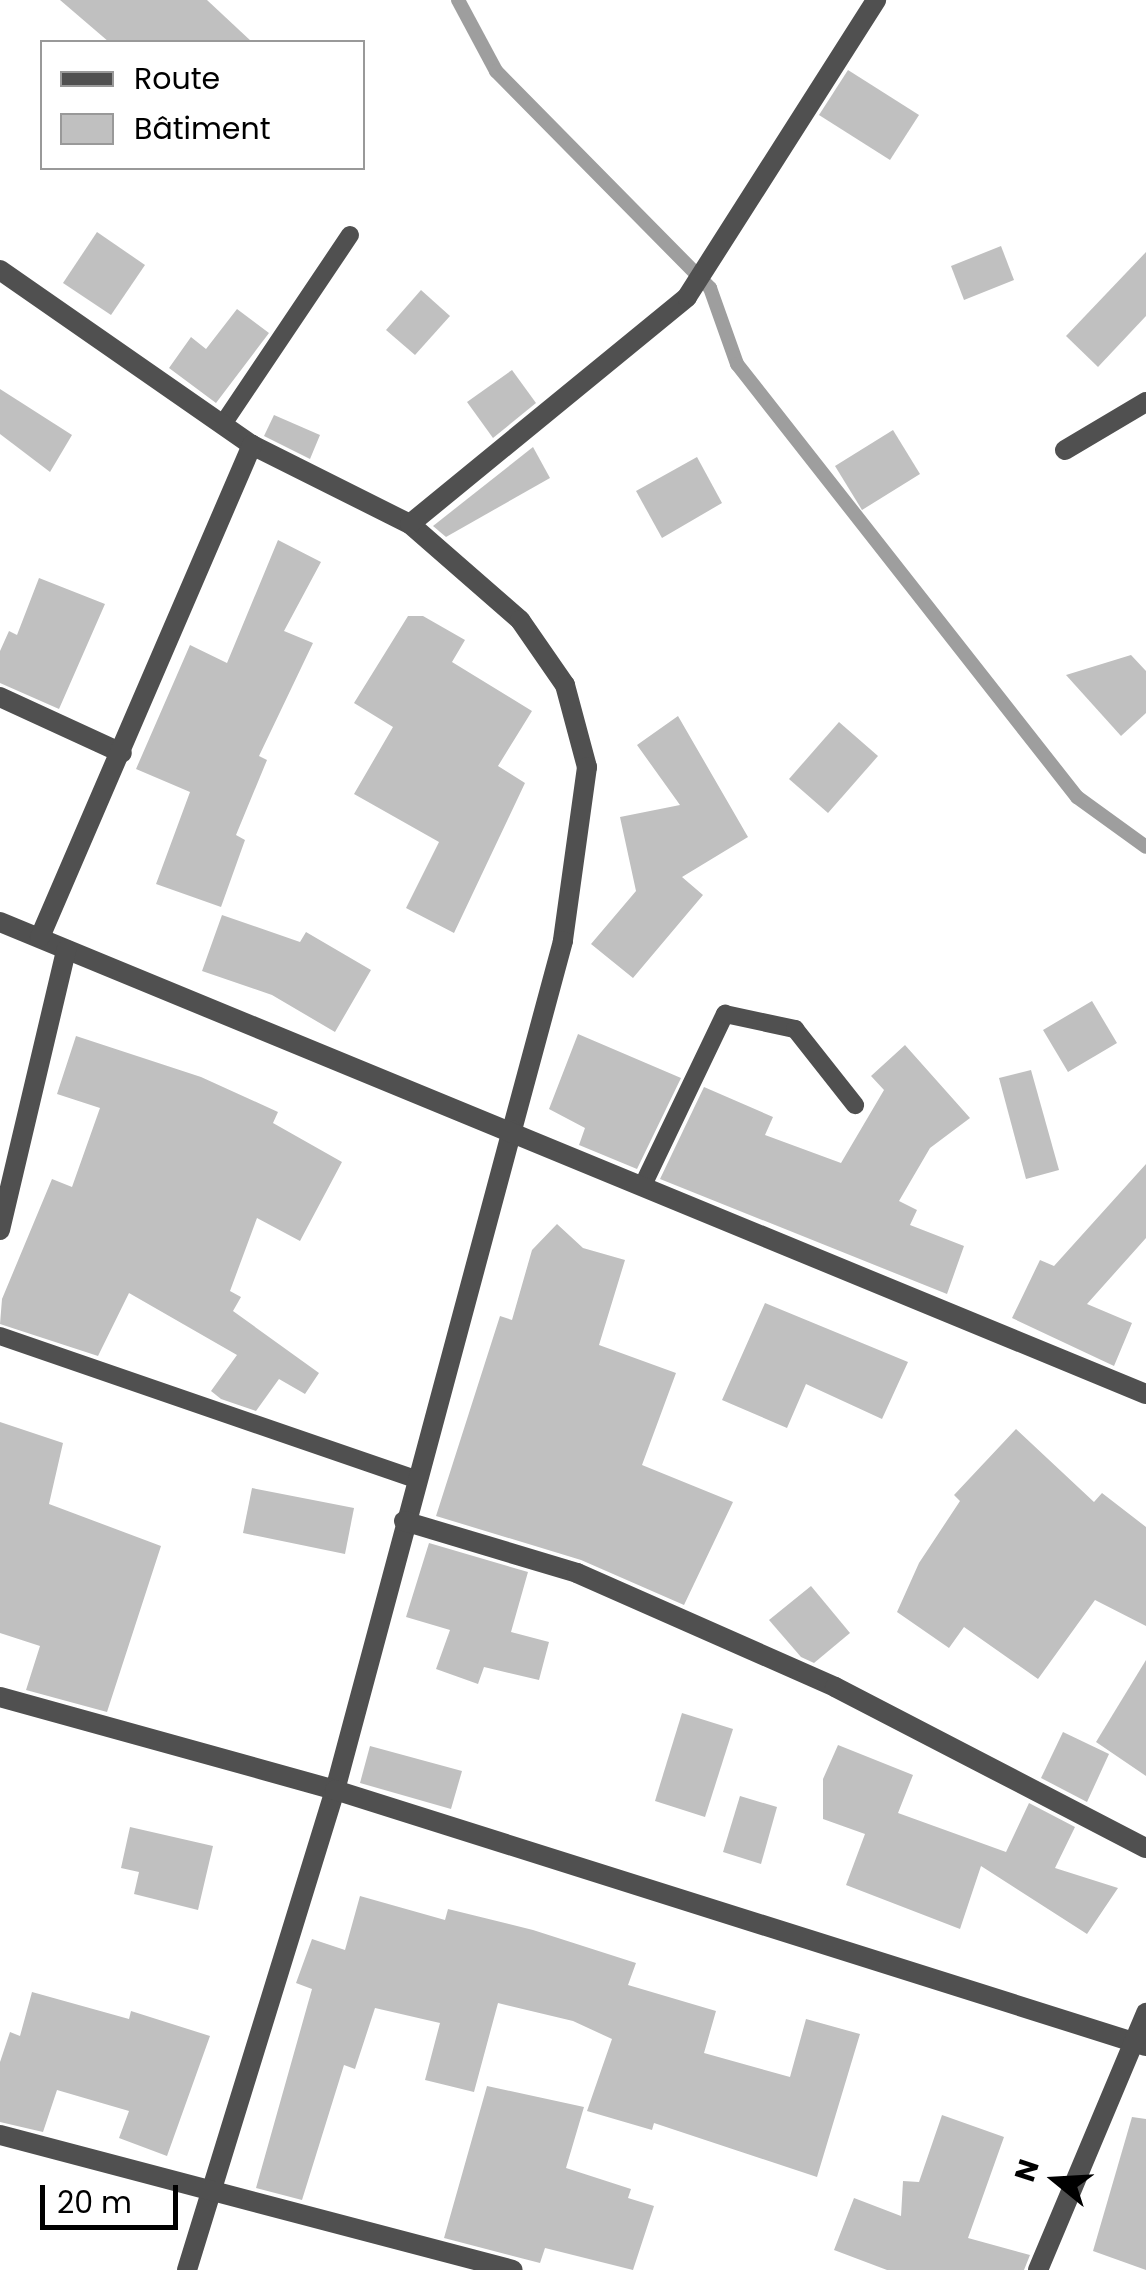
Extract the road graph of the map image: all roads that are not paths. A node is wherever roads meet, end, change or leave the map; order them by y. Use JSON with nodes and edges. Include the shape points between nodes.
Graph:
{"nodes":[{"id":1,"x":876,"y":0,"type":"edge"},
{"id":2,"x":350,"y":235,"type":"dead end"},
{"id":3,"x":0,"y":270,"type":"edge"},
{"id":4,"x":1146,"y":402,"type":"edge"},
{"id":5,"x":224,"y":421,"type":"junction"},
{"id":6,"x":252,"y":446,"type":"junction"},
{"id":7,"x":1065,"y":450,"type":"dead end"},
{"id":8,"x":410,"y":524,"type":"junction"},
{"id":9,"x":0,"y":697,"type":"edge"},
{"id":10,"x":122,"y":753,"type":"junction"},
{"id":11,"x":0,"y":922,"type":"edge"},
{"id":12,"x":40,"y":937,"type":"junction"},
{"id":13,"x":66,"y":950,"type":"junction"},
{"id":14,"x":854,"y":1105,"type":"dead end"},
{"id":15,"x":512,"y":1130,"type":"junction"},
{"id":16,"x":643,"y":1184,"type":"junction"},
{"id":17,"x":0,"y":1230,"type":"edge"},
{"id":18,"x":0,"y":1336,"type":"edge"},
{"id":19,"x":1146,"y":1394,"type":"edge"},
{"id":20,"x":416,"y":1479,"type":"junction"},
{"id":21,"x":404,"y":1521,"type":"junction"},
{"id":22,"x":0,"y":1697,"type":"edge"},
{"id":23,"x":335,"y":1790,"type":"junction"},
{"id":24,"x":1146,"y":1848,"type":"edge"},
{"id":25,"x":1146,"y":2013,"type":"edge"},
{"id":26,"x":1140,"y":2044,"type":"edge"},
{"id":27,"x":0,"y":2134,"type":"edge"},
{"id":28,"x":210,"y":2190,"type":"junction"},
{"id":29,"x":187,"y":2270,"type":"edge"},
{"id":30,"x":513,"y":2270,"type":"edge"},
{"id":31,"x":1038,"y":2270,"type":"edge"}],
"edges":[{"from":1,"to":8,"type":"street","via":[[686,297]]},
{"from":2,"to":5,"type":"lane"},
{"from":3,"to":5,"type":"street"},
{"from":4,"to":7,"type":"street"},
{"from":5,"to":6,"type":"street"},
{"from":6,"to":8,"type":"street"},
{"from":6,"to":10,"type":"street"},
{"from":8,"to":15,"type":"street","via":[[520,620],[565,685],[587,767],[563,941]]},
{"from":9,"to":10,"type":"street"},
{"from":10,"to":12,"type":"street"},
{"from":11,"to":12,"type":"street"},
{"from":12,"to":13,"type":"street"},
{"from":13,"to":15,"type":"street"},
{"from":13,"to":17,"type":"street"},
{"from":14,"to":16,"type":"lane","via":[[796,1030],[724,1014]]},
{"from":15,"to":16,"type":"street"},
{"from":15,"to":20,"type":"street"},
{"from":16,"to":19,"type":"street"},
{"from":18,"to":20,"type":"lane"},
{"from":20,"to":21,"type":"street"},
{"from":21,"to":23,"type":"street"},
{"from":21,"to":24,"type":"street","via":[[594,1581],[835,1688]]},
{"from":22,"to":23,"type":"street"},
{"from":23,"to":26,"type":"street"},
{"from":23,"to":28,"type":"street"},
{"from":25,"to":26,"type":"street"},
{"from":26,"to":31,"type":"street"},
{"from":27,"to":28,"type":"street"},
{"from":28,"to":29,"type":"street"},
{"from":28,"to":30,"type":"street"}]}
